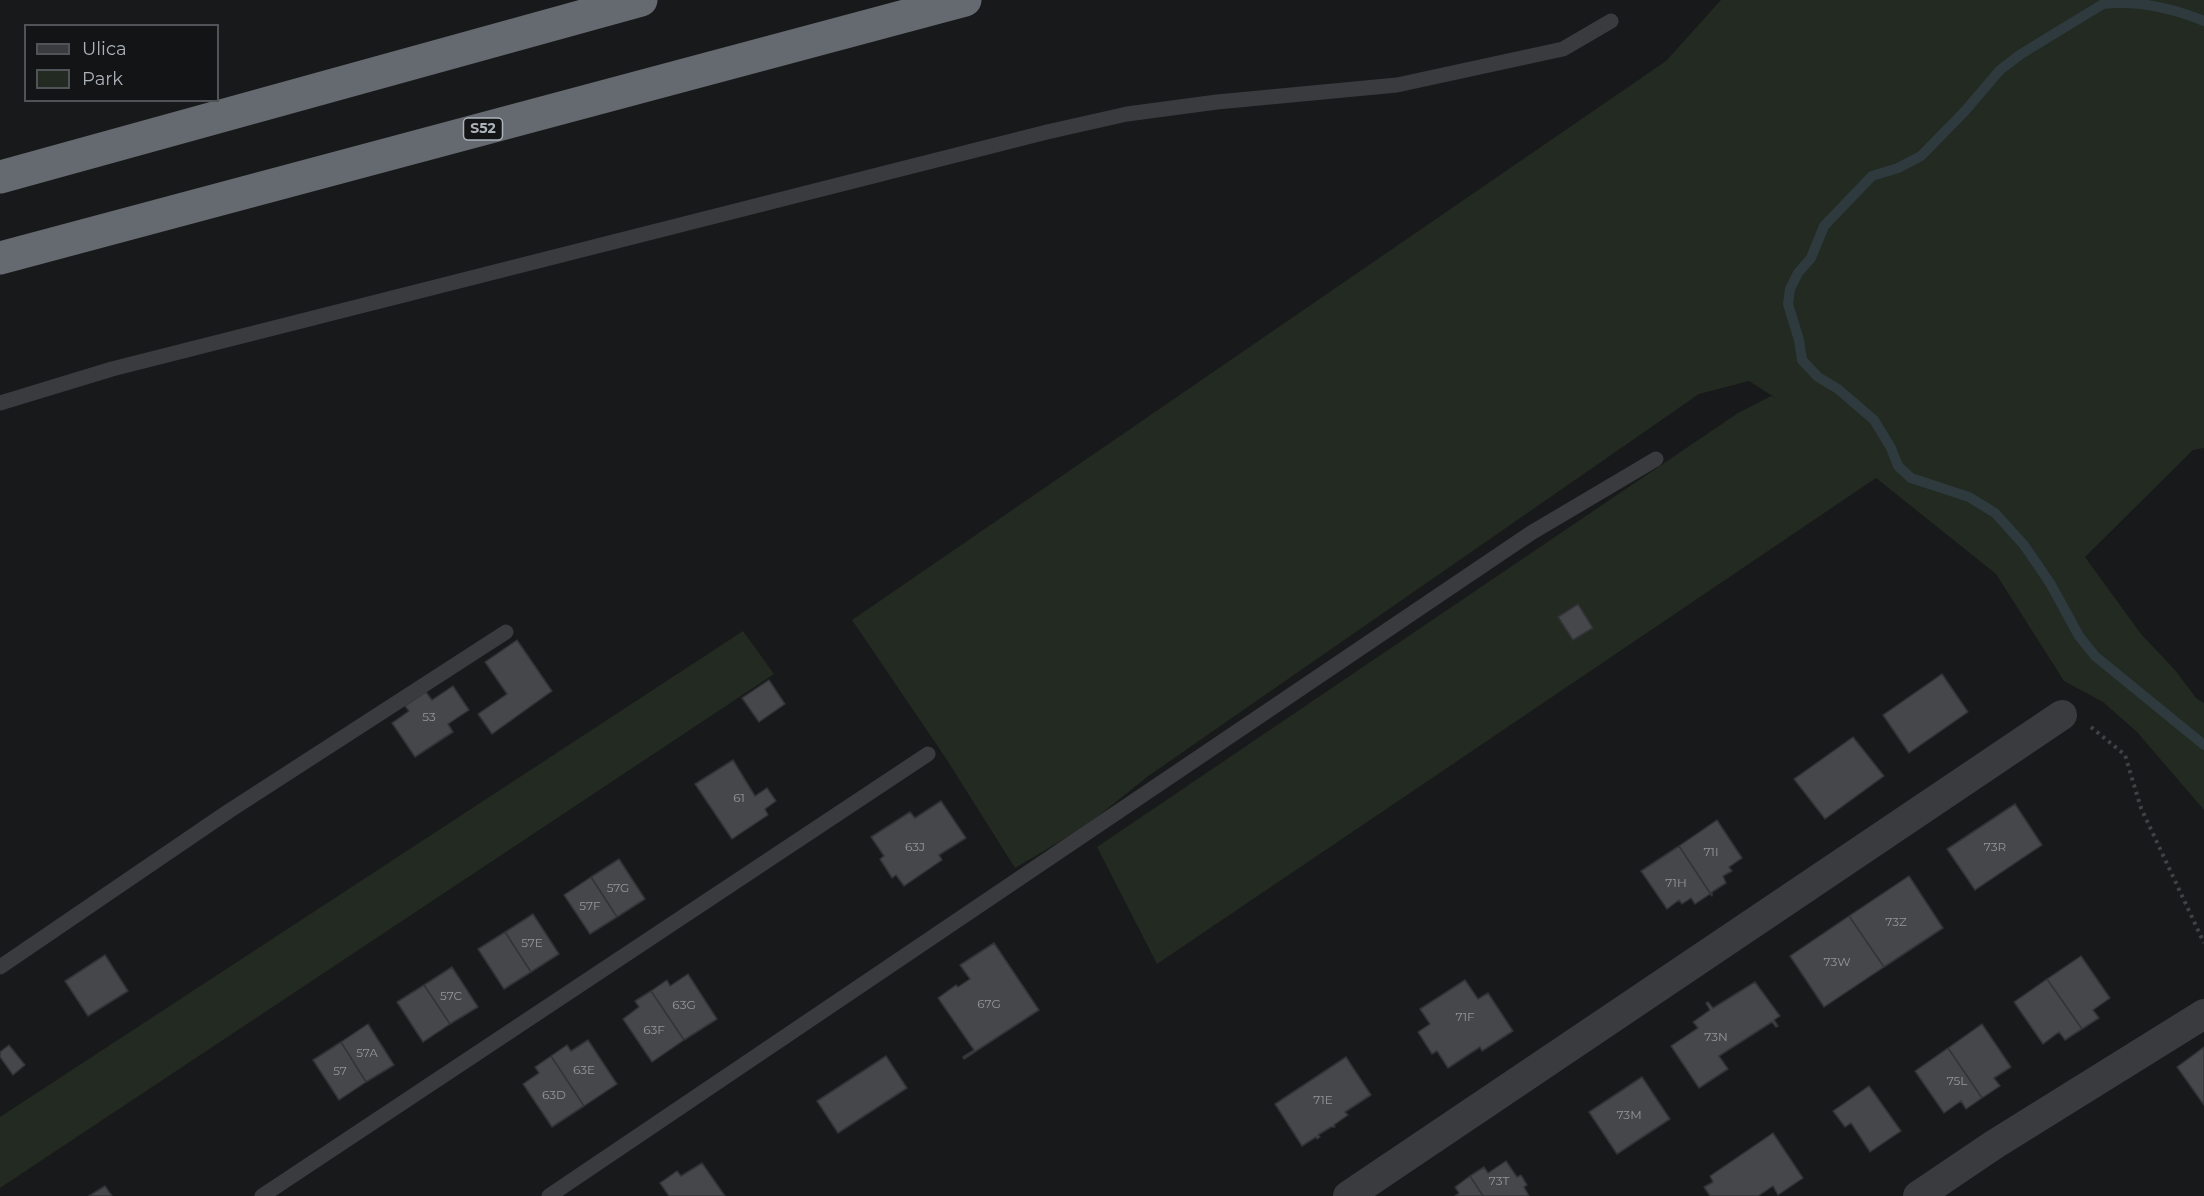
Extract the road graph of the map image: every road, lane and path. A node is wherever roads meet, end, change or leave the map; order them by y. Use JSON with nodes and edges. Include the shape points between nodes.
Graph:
{"nodes":[{"id":1,"x":642,"y":0,"type":"edge"},
{"id":2,"x":965,"y":0,"type":"edge"},
{"id":3,"x":1611,"y":21,"type":"dead end"},
{"id":4,"x":0,"y":177,"type":"edge"},
{"id":5,"x":0,"y":258,"type":"edge"},
{"id":6,"x":0,"y":404,"type":"edge"},
{"id":7,"x":1656,"y":459,"type":"dead end"},
{"id":8,"x":507,"y":632,"type":"dead end"},
{"id":9,"x":2062,"y":715,"type":"joint"},
{"id":10,"x":928,"y":754,"type":"dead end"},
{"id":11,"x":2204,"y":943,"type":"edge"},
{"id":12,"x":0,"y":967,"type":"edge"},
{"id":13,"x":2204,"y":1014,"type":"edge"},
{"id":14,"x":262,"y":1196,"type":"edge"},
{"id":15,"x":549,"y":1196,"type":"edge"},
{"id":16,"x":1348,"y":1196,"type":"edge"},
{"id":17,"x":1918,"y":1196,"type":"edge"}],
"edges":[{"from":1,"to":4,"type":"highway"},
{"from":2,"to":5,"type":"highway","number":"S52"},
{"from":3,"to":6,"type":"lane","via":[[1563,49],[1397,85],[1127,114],[1047,132],[112,369]]},
{"from":7,"to":15,"type":"lane","via":[[1531,533]]},
{"from":8,"to":12,"type":"lane","via":[[229,811]]},
{"from":9,"to":11,"type":"path","via":[[2094,729],[2124,755],[2141,808]]},
{"from":9,"to":16,"type":"street"},
{"from":10,"to":14,"type":"lane"},
{"from":13,"to":17,"type":"street"}]}
